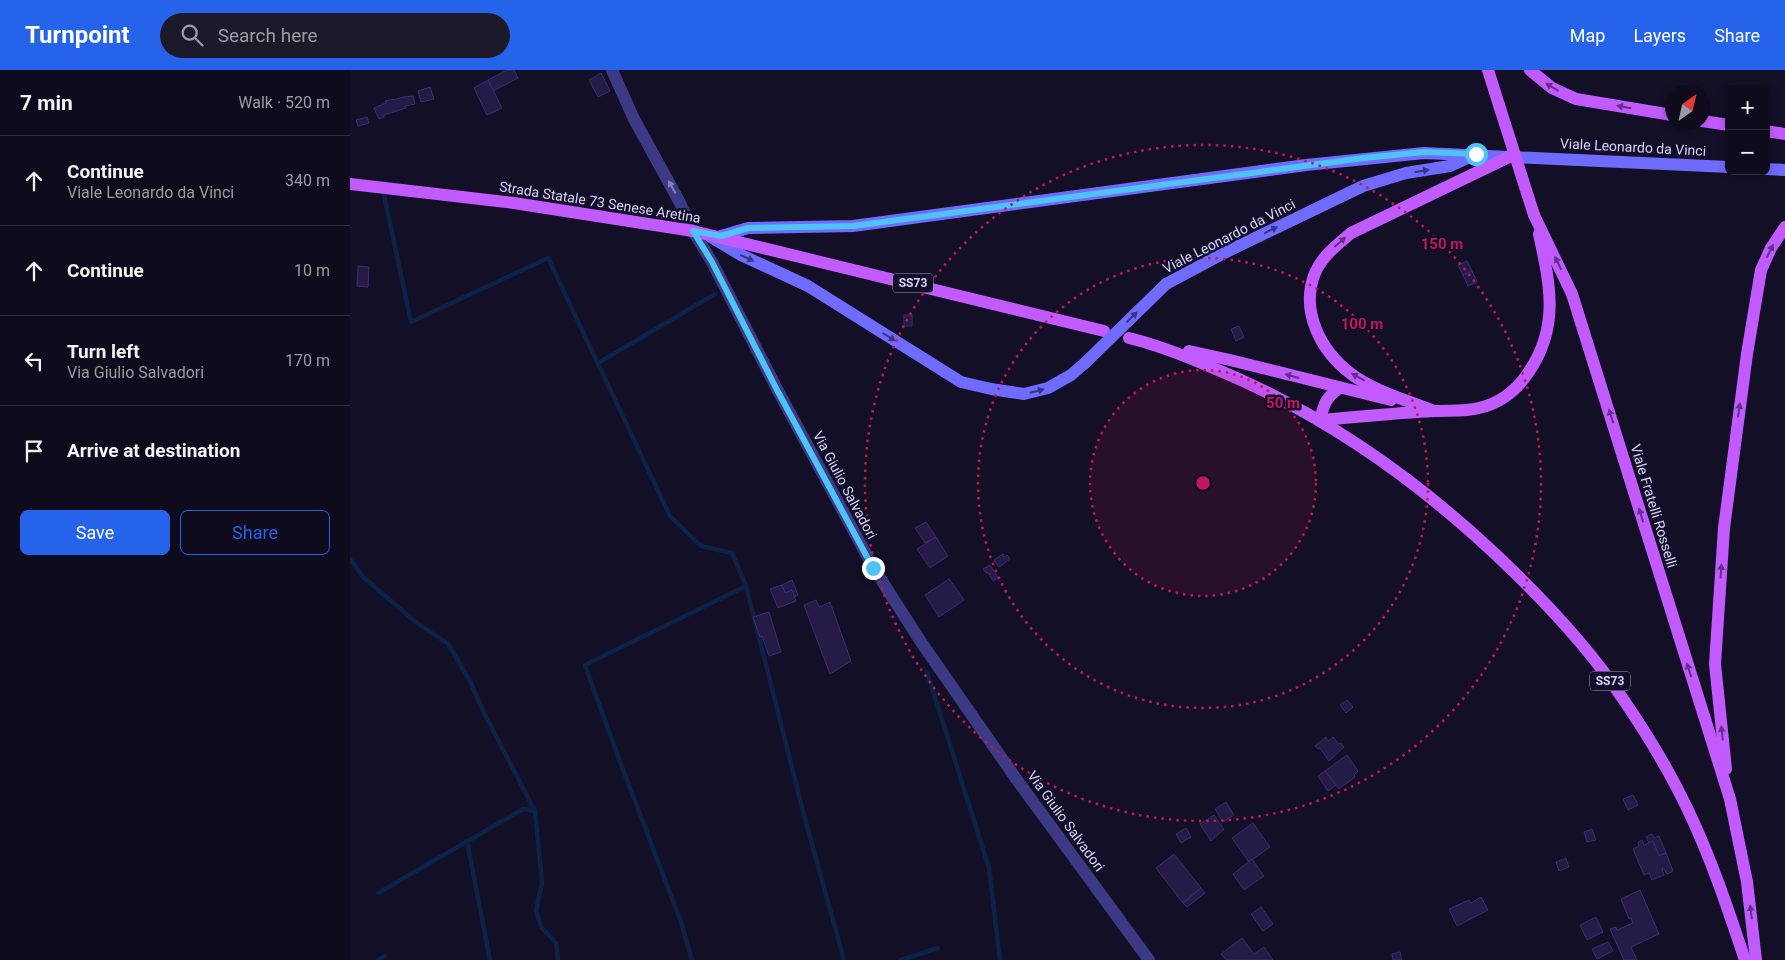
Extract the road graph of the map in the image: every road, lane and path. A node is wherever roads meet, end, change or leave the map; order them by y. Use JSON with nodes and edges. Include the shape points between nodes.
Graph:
{"nodes":[{"id":1,"x":612,"y":70,"type":"edge"},
{"id":2,"x":1488,"y":70,"type":"edge"},
{"id":3,"x":1530,"y":70,"type":"edge"},
{"id":4,"x":1665,"y":114,"type":"edge"},
{"id":5,"x":1710,"y":121,"type":"edge"},
{"id":6,"x":1725,"y":124,"type":"edge"},
{"id":7,"x":1770,"y":132,"type":"edge"},
{"id":8,"x":1785,"y":134,"type":"edge"},
{"id":9,"x":1476,"y":154,"type":"junction"},
{"id":10,"x":1511,"y":156,"type":"junction"},
{"id":11,"x":1725,"y":167,"type":"edge"},
{"id":12,"x":1770,"y":169,"type":"edge"},
{"id":13,"x":1785,"y":170,"type":"edge"},
{"id":14,"x":350,"y":184,"type":"edge"},
{"id":15,"x":1534,"y":214,"type":"junction"},
{"id":16,"x":1785,"y":226,"type":"edge"},
{"id":17,"x":699,"y":232,"type":"junction"},
{"id":18,"x":721,"y":236,"type":"junction"},
{"id":19,"x":1104,"y":331,"type":"dead end"},
{"id":20,"x":1129,"y":338,"type":"dead end"},
{"id":21,"x":1160,"y":346,"type":"junction"},
{"id":22,"x":1339,"y":388,"type":"junction"},
{"id":23,"x":1434,"y":411,"type":"junction"},
{"id":24,"x":1320,"y":420,"type":"junction"},
{"id":25,"x":1730,"y":799,"type":"junction"},
{"id":26,"x":1149,"y":960,"type":"edge"},
{"id":27,"x":1745,"y":960,"type":"edge"},
{"id":28,"x":1756,"y":960,"type":"edge"}],
"edges":[{"from":17,"to":1,"type":"street","name":"Via Giulio Salvadori","one_way":true,"via":[[634,119]]},
{"from":2,"to":15,"type":"main road","name":"Viale Fratelli Rosselli","bridge":true},
{"from":4,"to":3,"type":"main road","one_way":true,"via":[[1576,99],[1552,88]]},
{"from":5,"to":6,"type":"main road"},
{"from":7,"to":8,"type":"main road"},
{"from":9,"to":10,"type":"main road","name":"Viale Leonardo da Vinci"},
{"from":17,"to":9,"type":"main road","name":"Viale Leonardo da Vinci","one_way":true,"bridge":true,"via":[[808,286],[961,382],[1024,394],[1048,388],[1071,374],[1166,284],[1224,253],[1363,186],[1406,173],[1450,166]]},
{"from":9,"to":18,"type":"main road","name":"Viale Leonardo da Vinci","via":[[1424,152],[1364,158],[853,226],[748,228]]},
{"from":10,"to":11,"type":"main road","name":"Viale Leonardo da Vinci"},
{"from":23,"to":10,"type":"main road","one_way":true,"via":[[1359,378],[1332,357],[1317,334],[1309,302],[1315,272],[1330,250],[1351,233]]},
{"from":12,"to":13,"type":"main road"},
{"from":14,"to":17,"type":"main road","name":"Strada Statale 73 Senese Aretina","number":"SS73","via":[[514,203]]},
{"from":15,"to":23,"type":"main road","via":[[1549,281],[1550,322],[1540,353],[1517,388],[1493,404],[1459,412]]},
{"from":25,"to":15,"type":"main road","name":"Viale Fratelli Rosselli","one_way":true,"via":[[1572,294]]},
{"from":25,"to":16,"type":"main road","one_way":true,"via":[[1715,664],[1724,528],[1746,354],[1761,270]]},
{"from":17,"to":18,"type":"main road","name":"Strada Statale 73 Senese Aretina","number":"SS73"},
{"from":17,"to":26,"type":"street","name":"Via Giulio Salvadori","via":[[777,390],[873,568],[1017,780]]},
{"from":18,"to":19,"type":"main road","name":"Strada Statale 73 Senese Aretina","number":"SS73"},
{"from":20,"to":21,"type":"main road","number":"SS73"},
{"from":22,"to":21,"type":"main road","one_way":true},
{"from":21,"to":24,"type":"main road","number":"SS73","via":[[1269,393]]},
{"from":22,"to":23,"type":"main road"},
{"from":22,"to":24,"type":"main road","via":[[1324,403]]},
{"from":23,"to":24,"type":"main road"},
{"from":24,"to":27,"type":"main road","number":"SS73","via":[[1388,465],[1456,518],[1537,595],[1587,651],[1623,699],[1687,808],[1708,856]]},
{"from":28,"to":25,"type":"main road","name":"Viale Fratelli Rosselli","one_way":true,"via":[[1747,882]]}]}
